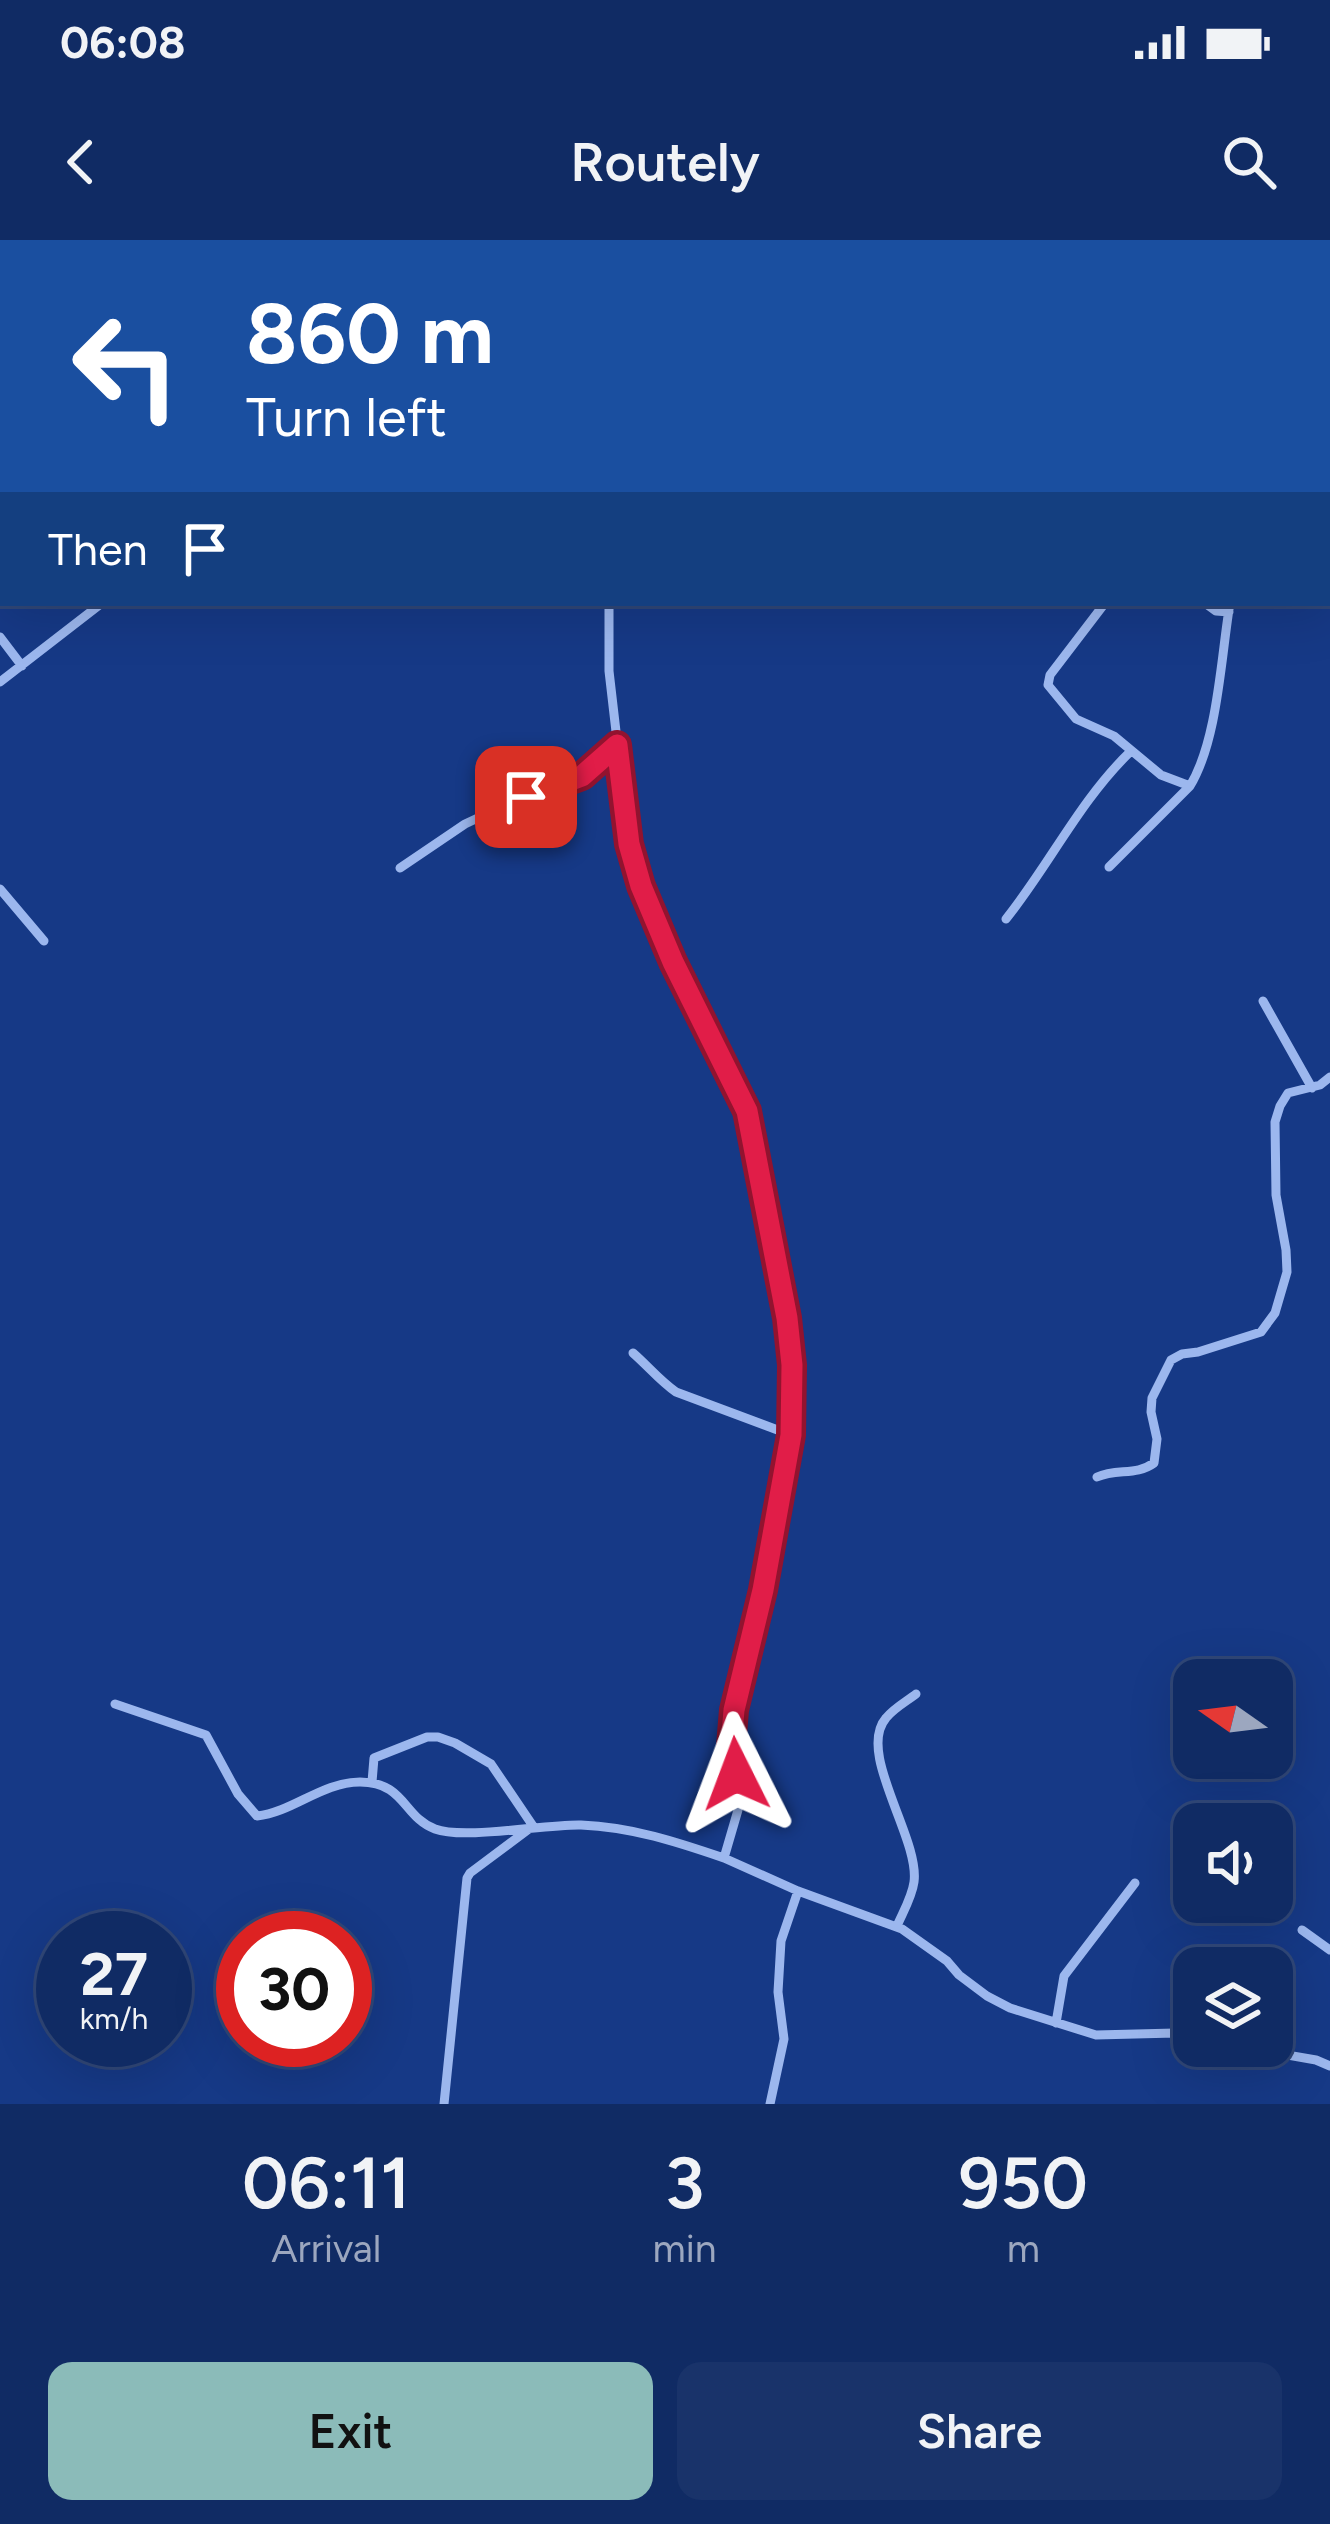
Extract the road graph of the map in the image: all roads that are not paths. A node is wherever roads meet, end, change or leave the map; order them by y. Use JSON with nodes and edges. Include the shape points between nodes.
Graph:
{"nodes":[{"id":1,"x":98,"y":606,"type":"edge"},
{"id":2,"x":609,"y":606,"type":"edge"},
{"id":3,"x":1103,"y":606,"type":"edge"},
{"id":4,"x":1230,"y":608,"type":"edge"},
{"id":5,"x":0,"y":637,"type":"edge"},
{"id":6,"x":22,"y":666,"type":"junction"},
{"id":7,"x":0,"y":682,"type":"edge"},
{"id":8,"x":617,"y":745,"type":"junction"},
{"id":9,"x":1131,"y":752,"type":"junction"},
{"id":10,"x":1190,"y":785,"type":"junction"},
{"id":11,"x":1109,"y":867,"type":"dead end"},
{"id":12,"x":400,"y":868,"type":"dead end"},
{"id":13,"x":0,"y":889,"type":"edge"},
{"id":14,"x":1006,"y":919,"type":"dead end"},
{"id":15,"x":44,"y":941,"type":"dead end"},
{"id":16,"x":1263,"y":1001,"type":"dead end"},
{"id":17,"x":1330,"y":1077,"type":"edge"},
{"id":18,"x":1312,"y":1088,"type":"junction"},
{"id":19,"x":633,"y":1353,"type":"dead end"},
{"id":20,"x":791,"y":1435,"type":"junction"},
{"id":21,"x":1097,"y":1477,"type":"dead end"},
{"id":22,"x":916,"y":1694,"type":"dead end"},
{"id":23,"x":116,"y":1704,"type":"dead end"},
{"id":24,"x":372,"y":1782,"type":"junction"},
{"id":25,"x":533,"y":1826,"type":"junction"},
{"id":26,"x":724,"y":1858,"type":"junction"},
{"id":27,"x":1135,"y":1883,"type":"dead end"},
{"id":28,"x":798,"y":1892,"type":"junction"},
{"id":29,"x":898,"y":1926,"type":"junction"},
{"id":30,"x":1302,"y":1930,"type":"dead end"},
{"id":31,"x":1330,"y":1950,"type":"edge"},
{"id":32,"x":1056,"y":2023,"type":"junction"},
{"id":33,"x":1173,"y":2033,"type":"edge"},
{"id":34,"x":1293,"y":2056,"type":"edge"},
{"id":35,"x":1330,"y":2066,"type":"edge"},
{"id":36,"x":443,"y":2104,"type":"edge"},
{"id":37,"x":770,"y":2104,"type":"edge"}],
"edges":[{"from":1,"to":6,"type":"street"},
{"from":2,"to":8,"type":"street"},
{"from":3,"to":9,"type":"street","via":[[1048,685],[1076,719]]},
{"from":4,"to":10,"type":"street","via":[[1211,724]]},
{"from":5,"to":6,"type":"street"},
{"from":6,"to":7,"type":"street"},
{"from":8,"to":12,"type":"street","via":[[582,776],[465,824]]},
{"from":8,"to":20,"type":"street","via":[[641,886],[747,1111],[787,1318]]},
{"from":9,"to":10,"type":"street"},
{"from":9,"to":14,"type":"street"},
{"from":10,"to":11,"type":"street"},
{"from":13,"to":15,"type":"street"},
{"from":16,"to":18,"type":"street"},
{"from":17,"to":18,"type":"street"},
{"from":18,"to":21,"type":"street","via":[[1288,1093],[1275,1122],[1286,1250],[1275,1313],[1262,1332],[1171,1360],[1152,1398],[1154,1463]]},
{"from":19,"to":20,"type":"street","via":[[676,1392]]},
{"from":20,"to":26,"type":"street","via":[[734,1710],[738,1810]]},
{"from":22,"to":29,"type":"street","via":[[886,1718],[877,1738],[914,1872]]},
{"from":23,"to":24,"type":"street","via":[[206,1735],[256,1816],[327,1787]]},
{"from":24,"to":25,"type":"street","via":[[436,1829]]},
{"from":24,"to":25,"type":"street","via":[[374,1758],[438,1737],[491,1764]]},
{"from":25,"to":26,"type":"street","via":[[649,1833]]},
{"from":25,"to":36,"type":"street","via":[[467,1878]]},
{"from":26,"to":28,"type":"street"},
{"from":27,"to":32,"type":"street","via":[[1064,1976]]},
{"from":28,"to":29,"type":"street"},
{"from":28,"to":37,"type":"street","via":[[781,1941],[784,2039]]},
{"from":29,"to":32,"type":"street","via":[[987,1996]]},
{"from":30,"to":31,"type":"street"},
{"from":32,"to":33,"type":"street","via":[[1096,2035]]},
{"from":34,"to":35,"type":"street"}]}
